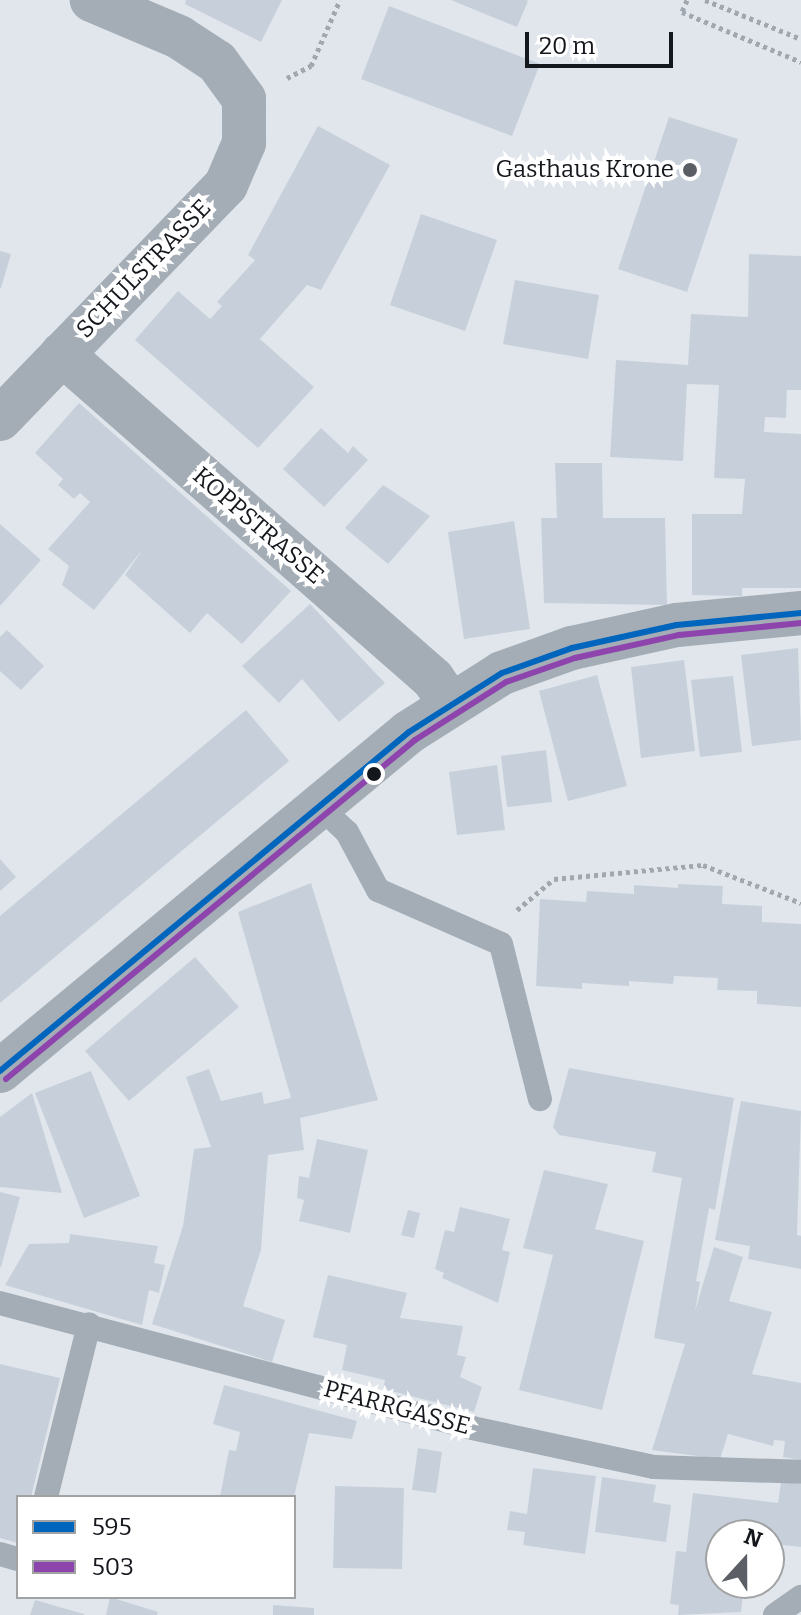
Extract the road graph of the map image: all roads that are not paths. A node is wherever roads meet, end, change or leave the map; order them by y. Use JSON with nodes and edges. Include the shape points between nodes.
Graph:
{"nodes":[{"id":1,"x":92,"y":0,"type":"edge"},
{"id":2,"x":62,"y":354,"type":"junction"},
{"id":3,"x":0,"y":419,"type":"edge"},
{"id":4,"x":801,"y":613,"type":"edge"},
{"id":5,"x":450,"y":703,"type":"junction"},
{"id":6,"x":319,"y":806,"type":"junction"},
{"id":7,"x":0,"y":1071,"type":"edge"},
{"id":8,"x":540,"y":1099,"type":"dead end"},
{"id":9,"x":0,"y":1303,"type":"edge"},
{"id":10,"x":89,"y":1324,"type":"junction"},
{"id":11,"x":801,"y":1472,"type":"edge"},
{"id":12,"x":46,"y":1495,"type":"edge"},
{"id":13,"x":801,"y":1597,"type":"edge"},
{"id":14,"x":775,"y":1615,"type":"edge"}],
"edges":[{"from":1,"to":2,"type":"street","name":"SCHULSTRASSE","via":[[179,37],[217,62],[244,99],[244,143],[226,185]]},
{"from":2,"to":3,"type":"street","name":"SCHULSTRASSE"},
{"from":2,"to":5,"type":"street","name":"KOPPSTRASSE","via":[[433,679]]},
{"from":4,"to":5,"type":"street","via":[[677,625],[572,648],[502,673]]},
{"from":5,"to":6,"type":"street"},
{"from":6,"to":7,"type":"street"},
{"from":6,"to":8,"type":"lane","via":[[347,832],[378,890],[501,944]]},
{"from":9,"to":10,"type":"lane","name":"PFARRGASSE"},
{"from":10,"to":11,"type":"lane","name":"PFARRGASSE","via":[[472,1428],[654,1467]]},
{"from":10,"to":12,"type":"lane"},
{"from":13,"to":14,"type":"lane"}]}
